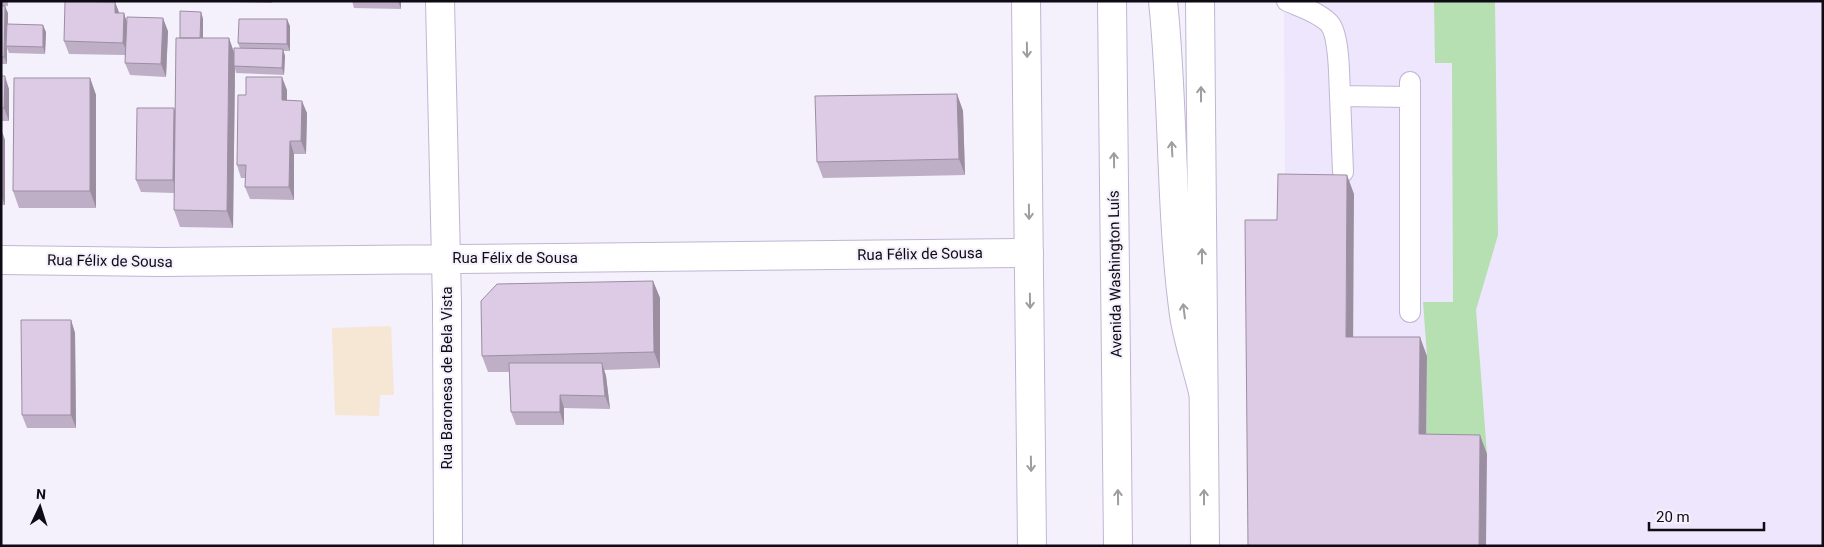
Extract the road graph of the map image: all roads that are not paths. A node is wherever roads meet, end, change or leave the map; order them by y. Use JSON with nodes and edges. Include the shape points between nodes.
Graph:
{"nodes":[{"id":1,"x":440,"y":1,"type":"edge"},
{"id":2,"x":1026,"y":1,"type":"edge"},
{"id":3,"x":1112,"y":1,"type":"edge"},
{"id":4,"x":1162,"y":1,"type":"edge"},
{"id":5,"x":1200,"y":1,"type":"edge"},
{"id":6,"x":1287,"y":1,"type":"edge"},
{"id":7,"x":1340,"y":96,"type":"junction"},
{"id":8,"x":1343,"y":172,"type":"dead end"},
{"id":9,"x":1029,"y":253,"type":"junction"},
{"id":10,"x":446,"y":258,"type":"junction"},
{"id":11,"x":1,"y":260,"type":"edge"},
{"id":12,"x":1410,"y":312,"type":"dead end"},
{"id":13,"x":1204,"y":392,"type":"junction"},
{"id":14,"x":448,"y":546,"type":"edge"},
{"id":15,"x":1032,"y":546,"type":"edge"},
{"id":16,"x":1118,"y":546,"type":"edge"},
{"id":17,"x":1205,"y":546,"type":"edge"}],
"edges":[{"from":1,"to":10,"type":"main road","name":"Rua Baronesa de Bela Vista"},
{"from":2,"to":9,"type":"main road","one_way":true},
{"from":16,"to":3,"type":"main road","name":"Avenida Washington Luís","one_way":true},
{"from":13,"to":4,"type":"main road","one_way":true,"via":[[1185,318],[1177,250]]},
{"from":13,"to":5,"type":"main road","one_way":true},
{"from":6,"to":7,"type":"lane","via":[[1330,24],[1335,36]]},
{"from":7,"to":8,"type":"lane"},
{"from":7,"to":12,"type":"lane","via":[[1410,90]]},
{"from":9,"to":10,"type":"main road","name":"Rua Félix de Sousa"},
{"from":9,"to":15,"type":"main road","one_way":true},
{"from":10,"to":11,"type":"main road","name":"Rua Félix de Sousa","via":[[161,262]]},
{"from":10,"to":14,"type":"main road","name":"Rua Baronesa de Bela Vista"},
{"from":17,"to":13,"type":"main road","one_way":true}]}
